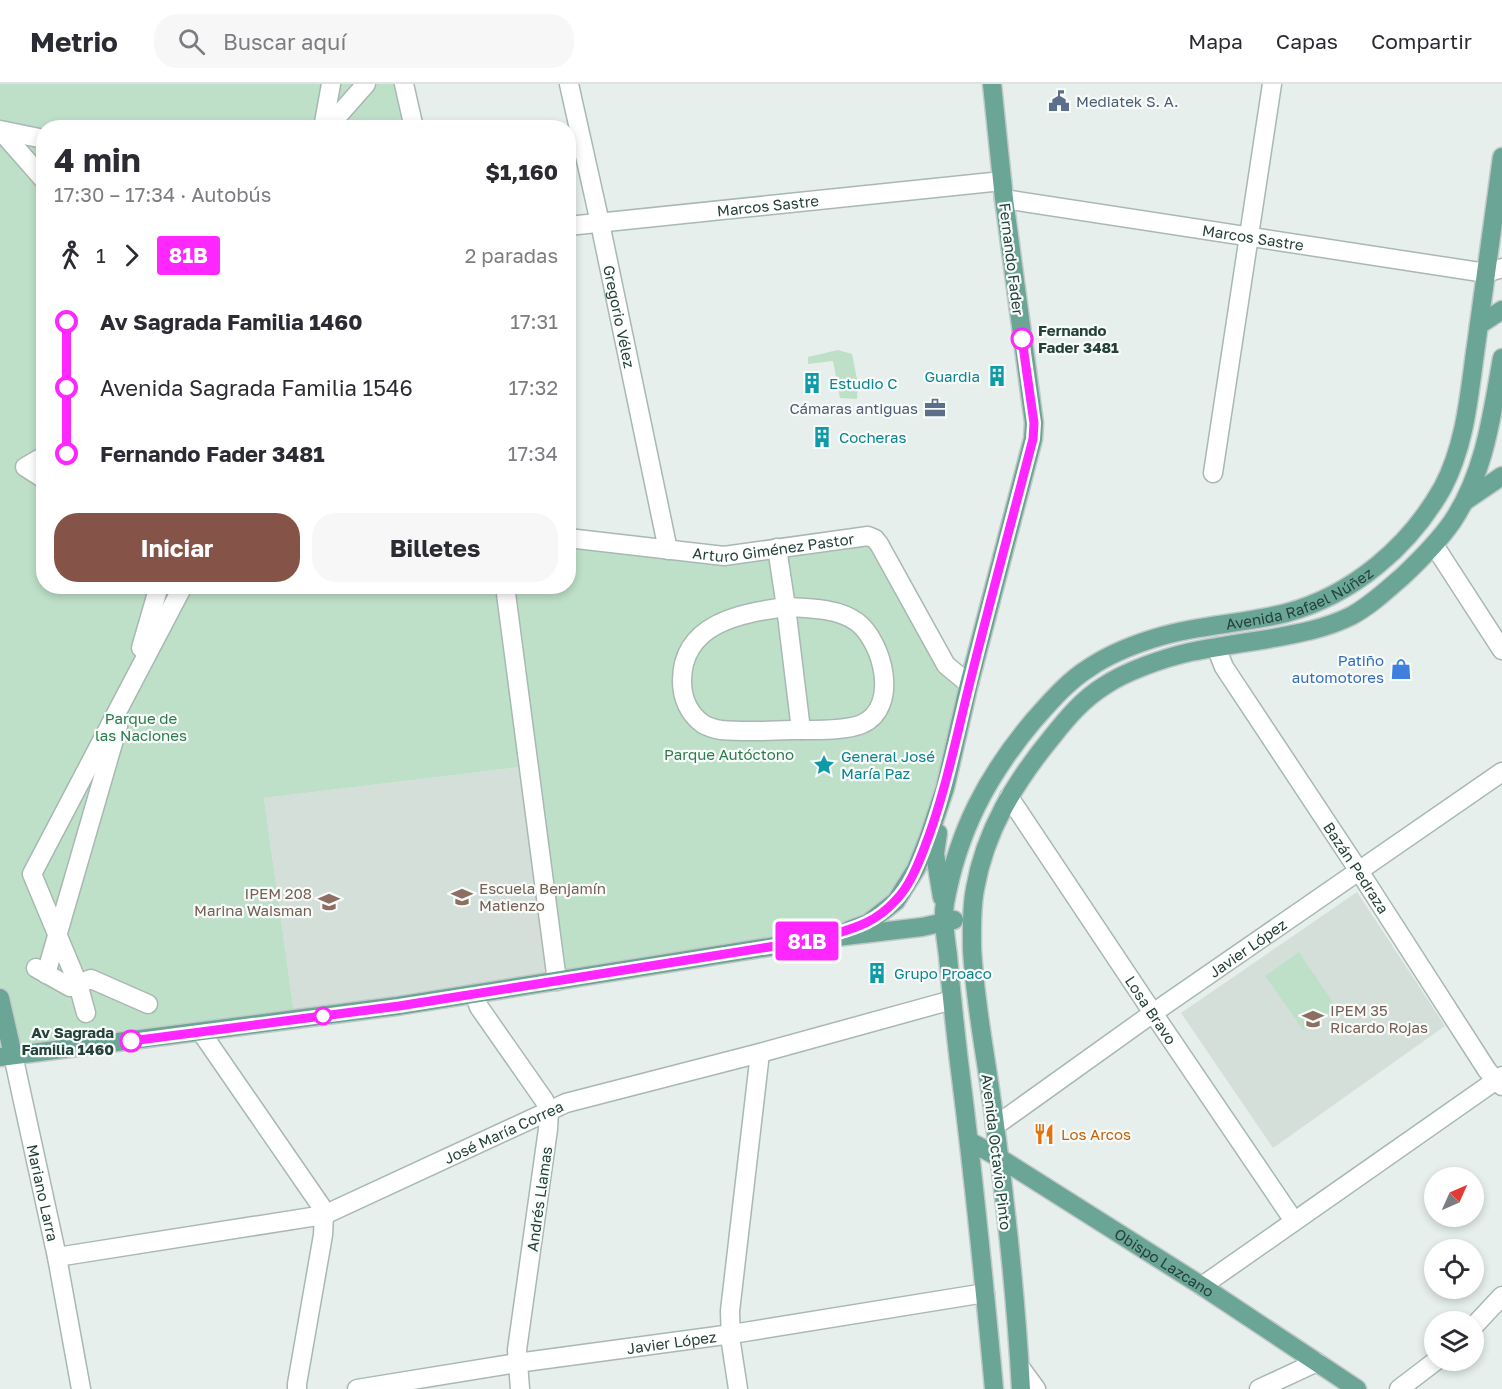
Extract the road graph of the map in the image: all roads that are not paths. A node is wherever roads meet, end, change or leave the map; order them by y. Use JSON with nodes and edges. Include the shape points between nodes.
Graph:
{"nodes":[{"id":1,"x":331,"y":84,"type":"edge"},
{"id":2,"x":366,"y":84,"type":"edge"},
{"id":3,"x":404,"y":84,"type":"edge"},
{"id":4,"x":569,"y":84,"type":"edge"},
{"id":5,"x":992,"y":84,"type":"edge"},
{"id":6,"x":1272,"y":84,"type":"edge"},
{"id":7,"x":326,"y":120,"type":"edge"},
{"id":8,"x":332,"y":120,"type":"edge"},
{"id":9,"x":412,"y":120,"type":"edge"},
{"id":10,"x":36,"y":137,"type":"edge"},
{"id":11,"x":1502,"y":157,"type":"edge"},
{"id":12,"x":36,"y":171,"type":"edge"},
{"id":13,"x":1003,"y":190,"type":"junction"},
{"id":14,"x":600,"y":223,"type":"junction"},
{"id":15,"x":576,"y":225,"type":"edge"},
{"id":16,"x":1250,"y":236,"type":"junction"},
{"id":17,"x":1494,"y":271,"type":"edge"},
{"id":18,"x":1502,"y":310,"type":"edge"},
{"id":19,"x":1479,"y":325,"type":"junction"},
{"id":20,"x":1502,"y":358,"type":"edge"},
{"id":21,"x":36,"y":461,"type":"edge"},
{"id":22,"x":1213,"y":473,"type":"dead end"},
{"id":23,"x":36,"y":474,"type":"edge"},
{"id":24,"x":1502,"y":476,"type":"edge"},
{"id":25,"x":1464,"y":502,"type":"junction"},
{"id":26,"x":576,"y":539,"type":"edge"},
{"id":27,"x":1434,"y":545,"type":"junction"},
{"id":28,"x":777,"y":548,"type":"junction"},
{"id":29,"x":668,"y":550,"type":"junction"},
{"id":30,"x":157,"y":594,"type":"edge"},
{"id":31,"x":179,"y":594,"type":"edge"},
{"id":32,"x":506,"y":594,"type":"edge"},
{"id":33,"x":786,"y":608,"type":"junction"},
{"id":34,"x":1216,"y":647,"type":"junction"},
{"id":35,"x":1502,"y":650,"type":"edge"},
{"id":36,"x":969,"y":684,"type":"junction"},
{"id":37,"x":130,"y":687,"type":"junction"},
{"id":38,"x":801,"y":730,"type":"junction"},
{"id":39,"x":1502,"y":772,"type":"edge"},
{"id":40,"x":945,"y":788,"type":"junction"},
{"id":41,"x":1009,"y":797,"type":"junction"},
{"id":42,"x":974,"y":809,"type":"junction"},
{"id":43,"x":934,"y":854,"type":"junction"},
{"id":44,"x":916,"y":869,"type":"junction"},
{"id":45,"x":1359,"y":871,"type":"junction"},
{"id":46,"x":944,"y":915,"type":"junction"},
{"id":47,"x":971,"y":916,"type":"junction"},
{"id":48,"x":58,"y":934,"type":"junction"},
{"id":49,"x":819,"y":939,"type":"junction"},
{"id":50,"x":557,"y":981,"type":"junction"},
{"id":51,"x":78,"y":984,"type":"junction"},
{"id":52,"x":474,"y":994,"type":"junction"},
{"id":53,"x":0,"y":998,"type":"edge"},
{"id":54,"x":952,"y":1000,"type":"junction"},
{"id":55,"x":148,"y":1004,"type":"dead end"},
{"id":56,"x":86,"y":1013,"type":"dead end"},
{"id":57,"x":1152,"y":1013,"type":"junction"},
{"id":58,"x":201,"y":1032,"type":"junction"},
{"id":59,"x":760,"y":1053,"type":"junction"},
{"id":60,"x":7,"y":1056,"type":"edge"},
{"id":61,"x":1500,"y":1081,"type":"edge"},
{"id":62,"x":549,"y":1111,"type":"junction"},
{"id":63,"x":995,"y":1126,"type":"junction"},
{"id":64,"x":969,"y":1141,"type":"junction"},
{"id":65,"x":999,"y":1156,"type":"junction"},
{"id":66,"x":324,"y":1215,"type":"junction"},
{"id":67,"x":1294,"y":1221,"type":"junction"},
{"id":68,"x":57,"y":1257,"type":"junction"},
{"id":69,"x":1202,"y":1286,"type":"junction"},
{"id":70,"x":985,"y":1293,"type":"junction"},
{"id":71,"x":1502,"y":1296,"type":"edge"},
{"id":72,"x":1484,"y":1315,"type":"edge"},
{"id":73,"x":732,"y":1334,"type":"junction"},
{"id":74,"x":1317,"y":1362,"type":"junction"},
{"id":75,"x":517,"y":1363,"type":"junction"},
{"id":76,"x":1020,"y":1367,"type":"junction"},
{"id":77,"x":1424,"y":1370,"type":"edge"},
{"id":78,"x":81,"y":1389,"type":"edge"},
{"id":79,"x":297,"y":1389,"type":"edge"},
{"id":80,"x":357,"y":1389,"type":"edge"},
{"id":81,"x":520,"y":1389,"type":"edge"},
{"id":82,"x":738,"y":1389,"type":"edge"},
{"id":83,"x":994,"y":1389,"type":"edge"},
{"id":84,"x":1021,"y":1389,"type":"edge"},
{"id":85,"x":1036,"y":1389,"type":"edge"},
{"id":86,"x":1259,"y":1389,"type":"edge"},
{"id":87,"x":1357,"y":1389,"type":"edge"},
{"id":88,"x":1399,"y":1389,"type":"edge"}],
"edges":[{"from":1,"to":7,"type":"street"},
{"from":2,"to":8,"type":"street"},
{"from":3,"to":9,"type":"street"},
{"from":4,"to":14,"type":"street","name":"Gregorio Vélez"},
{"from":5,"to":13,"type":"main road","name":"Fernando Fader"},
{"from":6,"to":16,"type":"street"},
{"from":10,"to":12,"type":"street","via":[[0,130]]},
{"from":11,"to":17,"type":"main road","name":"Avenida Rafael Núñez"},
{"from":13,"to":14,"type":"street","name":"Marcos Sastre"},
{"from":13,"to":16,"type":"street","name":"Marcos Sastre"},
{"from":13,"to":36,"type":"main road","name":"Fernando Fader","via":[[1033,439]]},
{"from":14,"to":15,"type":"street","name":"Marcos Sastre"},
{"from":14,"to":29,"type":"street","name":"Gregorio Vélez"},
{"from":16,"to":17,"type":"street","name":"Marcos Sastre"},
{"from":16,"to":22,"type":"street"},
{"from":17,"to":19,"type":"main road","name":"Avenida Rafael Núñez"},
{"from":18,"to":19,"type":"main road"},
{"from":19,"to":42,"type":"main road","name":"Avenida Rafael Núñez","via":[[1465,424],[1454,463],[1430,509],[1395,549],[1364,576],[1306,606],[1171,633],[1089,668],[1029,726]]},
{"from":20,"to":25,"type":"main road","name":"Avenida Rafael Núñez","via":[[1486,444]]},
{"from":21,"to":23,"type":"street","via":[[25,467]]},
{"from":24,"to":25,"type":"main road"},
{"from":25,"to":27,"type":"main road","name":"Avenida Rafael Núñez"},
{"from":26,"to":29,"type":"street","name":"Arturo Giménez Pastor"},
{"from":27,"to":34,"type":"main road","name":"Avenida Rafael Núñez","via":[[1393,585],[1350,616],[1298,634]]},
{"from":27,"to":35,"type":"street"},
{"from":28,"to":29,"type":"street","name":"Arturo Giménez Pastor","via":[[724,556]]},
{"from":28,"to":33,"type":"street"},
{"from":28,"to":36,"type":"street","name":"Arturo Giménez Pastor","via":[[868,536],[875,539],[946,665]]},
{"from":30,"to":37,"type":"street"},
{"from":31,"to":37,"type":"street"},
{"from":32,"to":50,"type":"street"},
{"from":33,"to":38,"type":"street"},
{"from":33,"to":38,"type":"street","via":[[823,609],[855,620],[867,631],[884,671],[882,699],[877,711],[862,724]]},
{"from":33,"to":38,"type":"street","via":[[733,617],[707,630],[689,651],[682,681],[685,702],[705,725],[718,730]]},
{"from":34,"to":41,"type":"main road","name":"Avenida Rafael Núñez","via":[[1151,664],[1121,676],[1087,698],[1038,754]]},
{"from":34,"to":45,"type":"street","name":"Bazán Pedraza","via":[[1224,667]]},
{"from":36,"to":40,"type":"main road","name":"Fernando Fader"},
{"from":37,"to":48,"type":"street"},
{"from":37,"to":48,"type":"street","via":[[32,874]]},
{"from":39,"to":45,"type":"street","name":"Javier López"},
{"from":40,"to":43,"type":"main road","name":"Avenida Octavio Pinto"},
{"from":40,"to":44,"type":"main road","name":"Fernando Fader"},
{"from":41,"to":47,"type":"main road","name":"Avenida Rafael Núñez","via":[[983,853]]},
{"from":41,"to":57,"type":"street","name":"Losa Bravo"},
{"from":42,"to":43,"type":"main road"},
{"from":42,"to":46,"type":"main road","name":"Avenida Rafael Núñez","via":[[959,847]]},
{"from":43,"to":44,"type":"main road"},
{"from":43,"to":46,"type":"main road","name":"Avenida Octavio Pinto"},
{"from":44,"to":49,"type":"main road","name":"Fernando Fader","via":[[896,901],[868,923]]},
{"from":45,"to":57,"type":"street","name":"Javier López"},
{"from":45,"to":61,"type":"street","name":"Bazán Pedraza","via":[[1487,1070]]},
{"from":46,"to":47,"type":"main road"},
{"from":46,"to":49,"type":"main road","via":[[922,927]]},
{"from":46,"to":54,"type":"main road","name":"Avenida Octavio Pinto"},
{"from":47,"to":63,"type":"main road","name":"Avenida Octavio Pinto","via":[[974,983]]},
{"from":48,"to":51,"type":"street"},
{"from":48,"to":51,"type":"street","via":[[41,971],[70,987]]},
{"from":49,"to":50,"type":"main road"},
{"from":50,"to":52,"type":"main road"},
{"from":51,"to":55,"type":"street","via":[[91,979]]},
{"from":51,"to":56,"type":"street"},
{"from":52,"to":58,"type":"main road"},
{"from":52,"to":62,"type":"street","via":[[478,1007]]},
{"from":53,"to":60,"type":"main road","name":"Mariano Larra"},
{"from":54,"to":59,"type":"street","name":"José María Correa"},
{"from":54,"to":64,"type":"main road","name":"Avenida Octavio Pinto"},
{"from":57,"to":63,"type":"street","name":"Javier López"},
{"from":57,"to":67,"type":"street","name":"Losa Bravo"},
{"from":58,"to":60,"type":"main road"},
{"from":58,"to":66,"type":"street"},
{"from":59,"to":62,"type":"street","name":"José María Correa","via":[[580,1099]]},
{"from":59,"to":73,"type":"street","via":[[730,1311]]},
{"from":60,"to":68,"type":"street","name":"Mariano Larra"},
{"from":61,"to":67,"type":"street"},
{"from":62,"to":66,"type":"street","name":"José María Correa"},
{"from":62,"to":75,"type":"street","name":"Andrés Llamas"},
{"from":63,"to":65,"type":"main road","name":"Avenida Octavio Pinto"},
{"from":64,"to":65,"type":"main road","name":"Obispo Lazcano"},
{"from":64,"to":70,"type":"main road","name":"Avenida Octavio Pinto"},
{"from":65,"to":69,"type":"main road","name":"Obispo Lazcano"},
{"from":65,"to":76,"type":"main road","name":"Avenida Octavio Pinto"},
{"from":66,"to":68,"type":"street","name":"José María Correa"},
{"from":66,"to":79,"type":"street"},
{"from":67,"to":69,"type":"street"},
{"from":68,"to":78,"type":"street","name":"Mariano Larra"},
{"from":69,"to":74,"type":"main road","name":"Obispo Lazcano"},
{"from":70,"to":73,"type":"street","name":"Javier López"},
{"from":70,"to":83,"type":"main road","name":"Avenida Octavio Pinto"},
{"from":71,"to":72,"type":"street"},
{"from":73,"to":75,"type":"street","name":"Javier López"},
{"from":73,"to":82,"type":"street"},
{"from":74,"to":86,"type":"street"},
{"from":74,"to":87,"type":"main road","name":"Obispo Lazcano"},
{"from":75,"to":80,"type":"street","name":"Javier López"},
{"from":75,"to":81,"type":"street","name":"Andrés Llamas"},
{"from":76,"to":84,"type":"main road","name":"Avenida Octavio Pinto"},
{"from":76,"to":85,"type":"street"},
{"from":77,"to":88,"type":"street"}]}
